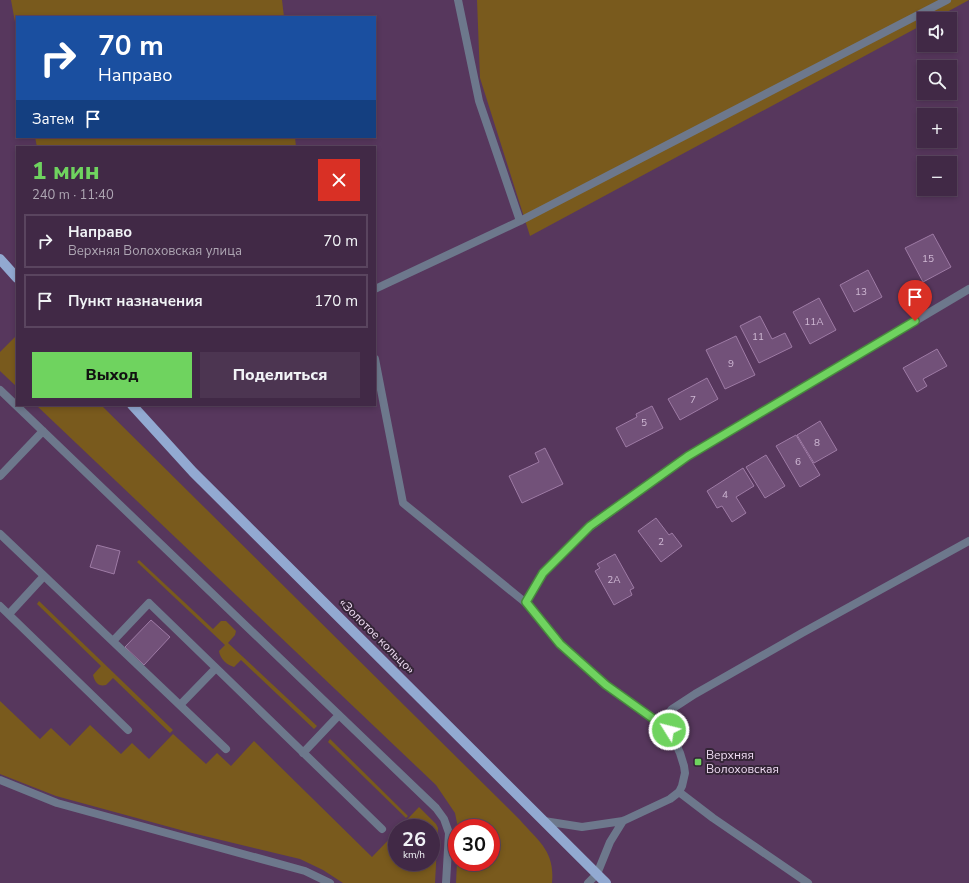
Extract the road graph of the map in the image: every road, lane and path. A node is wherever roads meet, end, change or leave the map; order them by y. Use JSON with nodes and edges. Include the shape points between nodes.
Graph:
{"nodes":[{"id":1,"x":458,"y":0,"type":"edge"},
{"id":2,"x":947,"y":0,"type":"edge"},
{"id":3,"x":520,"y":221,"type":"junction"},
{"id":4,"x":0,"y":258,"type":"edge"},
{"id":5,"x":16,"y":277,"type":"edge"},
{"id":6,"x":376,"y":289,"type":"edge"},
{"id":7,"x":969,"y":289,"type":"edge"},
{"id":8,"x":376,"y":364,"type":"edge"},
{"id":9,"x":0,"y":390,"type":"edge"},
{"id":10,"x":16,"y":405,"type":"edge"},
{"id":11,"x":17,"y":406,"type":"edge"},
{"id":12,"x":133,"y":406,"type":"edge"},
{"id":13,"x":43,"y":431,"type":"junction"},
{"id":14,"x":0,"y":476,"type":"edge"},
{"id":15,"x":0,"y":534,"type":"edge"},
{"id":16,"x":969,"y":541,"type":"edge"},
{"id":17,"x":44,"y":576,"type":"junction"},
{"id":18,"x":526,"y":602,"type":"junction"},
{"id":19,"x":0,"y":606,"type":"edge"},
{"id":20,"x":9,"y":614,"type":"junction"},
{"id":21,"x":113,"y":641,"type":"junction"},
{"id":22,"x":216,"y":668,"type":"junction"},
{"id":23,"x":180,"y":705,"type":"junction"},
{"id":24,"x":339,"y":715,"type":"junction"},
{"id":25,"x":128,"y":730,"type":"dead end"},
{"id":26,"x":669,"y":730,"type":"junction"},
{"id":27,"x":226,"y":749,"type":"dead end"},
{"id":28,"x":303,"y":752,"type":"junction"},
{"id":29,"x":0,"y":780,"type":"edge"},
{"id":30,"x":679,"y":792,"type":"junction"},
{"id":31,"x":544,"y":821,"type":"junction"},
{"id":32,"x":623,"y":821,"type":"junction"},
{"id":33,"x":382,"y":829,"type":"dead end"},
{"id":34,"x":597,"y":874,"type":"junction"},
{"id":35,"x":330,"y":883,"type":"edge"},
{"id":36,"x":446,"y":883,"type":"edge"},
{"id":37,"x":588,"y":883,"type":"edge"},
{"id":38,"x":606,"y":883,"type":"edge"},
{"id":39,"x":808,"y":883,"type":"edge"}],
"edges":[{"from":1,"to":3,"type":"street","via":[[479,102]]},
{"from":2,"to":3,"type":"street"},
{"from":3,"to":6,"type":"street"},
{"from":4,"to":5,"type":"main road"},
{"from":7,"to":18,"type":"street","via":[[688,456],[590,526],[543,573]]},
{"from":8,"to":18,"type":"street","via":[[403,503]]},
{"from":9,"to":10,"type":"street"},
{"from":11,"to":13,"type":"street"},
{"from":12,"to":31,"type":"main road","name":"«Золотое кольцо»","via":[[193,472]]},
{"from":13,"to":14,"type":"street"},
{"from":13,"to":24,"type":"street"},
{"from":15,"to":17,"type":"street"},
{"from":16,"to":26,"type":"street","via":[[680,703],[669,713]]},
{"from":17,"to":20,"type":"street"},
{"from":17,"to":21,"type":"street"},
{"from":18,"to":26,"type":"street","via":[[560,644],[589,670]]},
{"from":19,"to":20,"type":"street"},
{"from":20,"to":25,"type":"street"},
{"from":21,"to":22,"type":"street","via":[[149,603]]},
{"from":21,"to":23,"type":"street"},
{"from":22,"to":23,"type":"street"},
{"from":22,"to":28,"type":"street"},
{"from":23,"to":27,"type":"street"},
{"from":24,"to":28,"type":"street"},
{"from":24,"to":36,"type":"street","via":[[442,815],[449,833]]},
{"from":26,"to":30,"type":"street","via":[[684,766],[684,780]]},
{"from":28,"to":33,"type":"street"},
{"from":29,"to":35,"type":"street","via":[[57,803],[305,871]]},
{"from":30,"to":32,"type":"street","via":[[667,802]]},
{"from":30,"to":39,"type":"street"},
{"from":31,"to":32,"type":"street","via":[[582,827]]},
{"from":31,"to":34,"type":"main road","name":"«Золотое кольцо»"},
{"from":32,"to":34,"type":"street","via":[[610,842]]},
{"from":34,"to":37,"type":"street"},
{"from":34,"to":38,"type":"main road","name":"«Золотое кольцо»"}]}
